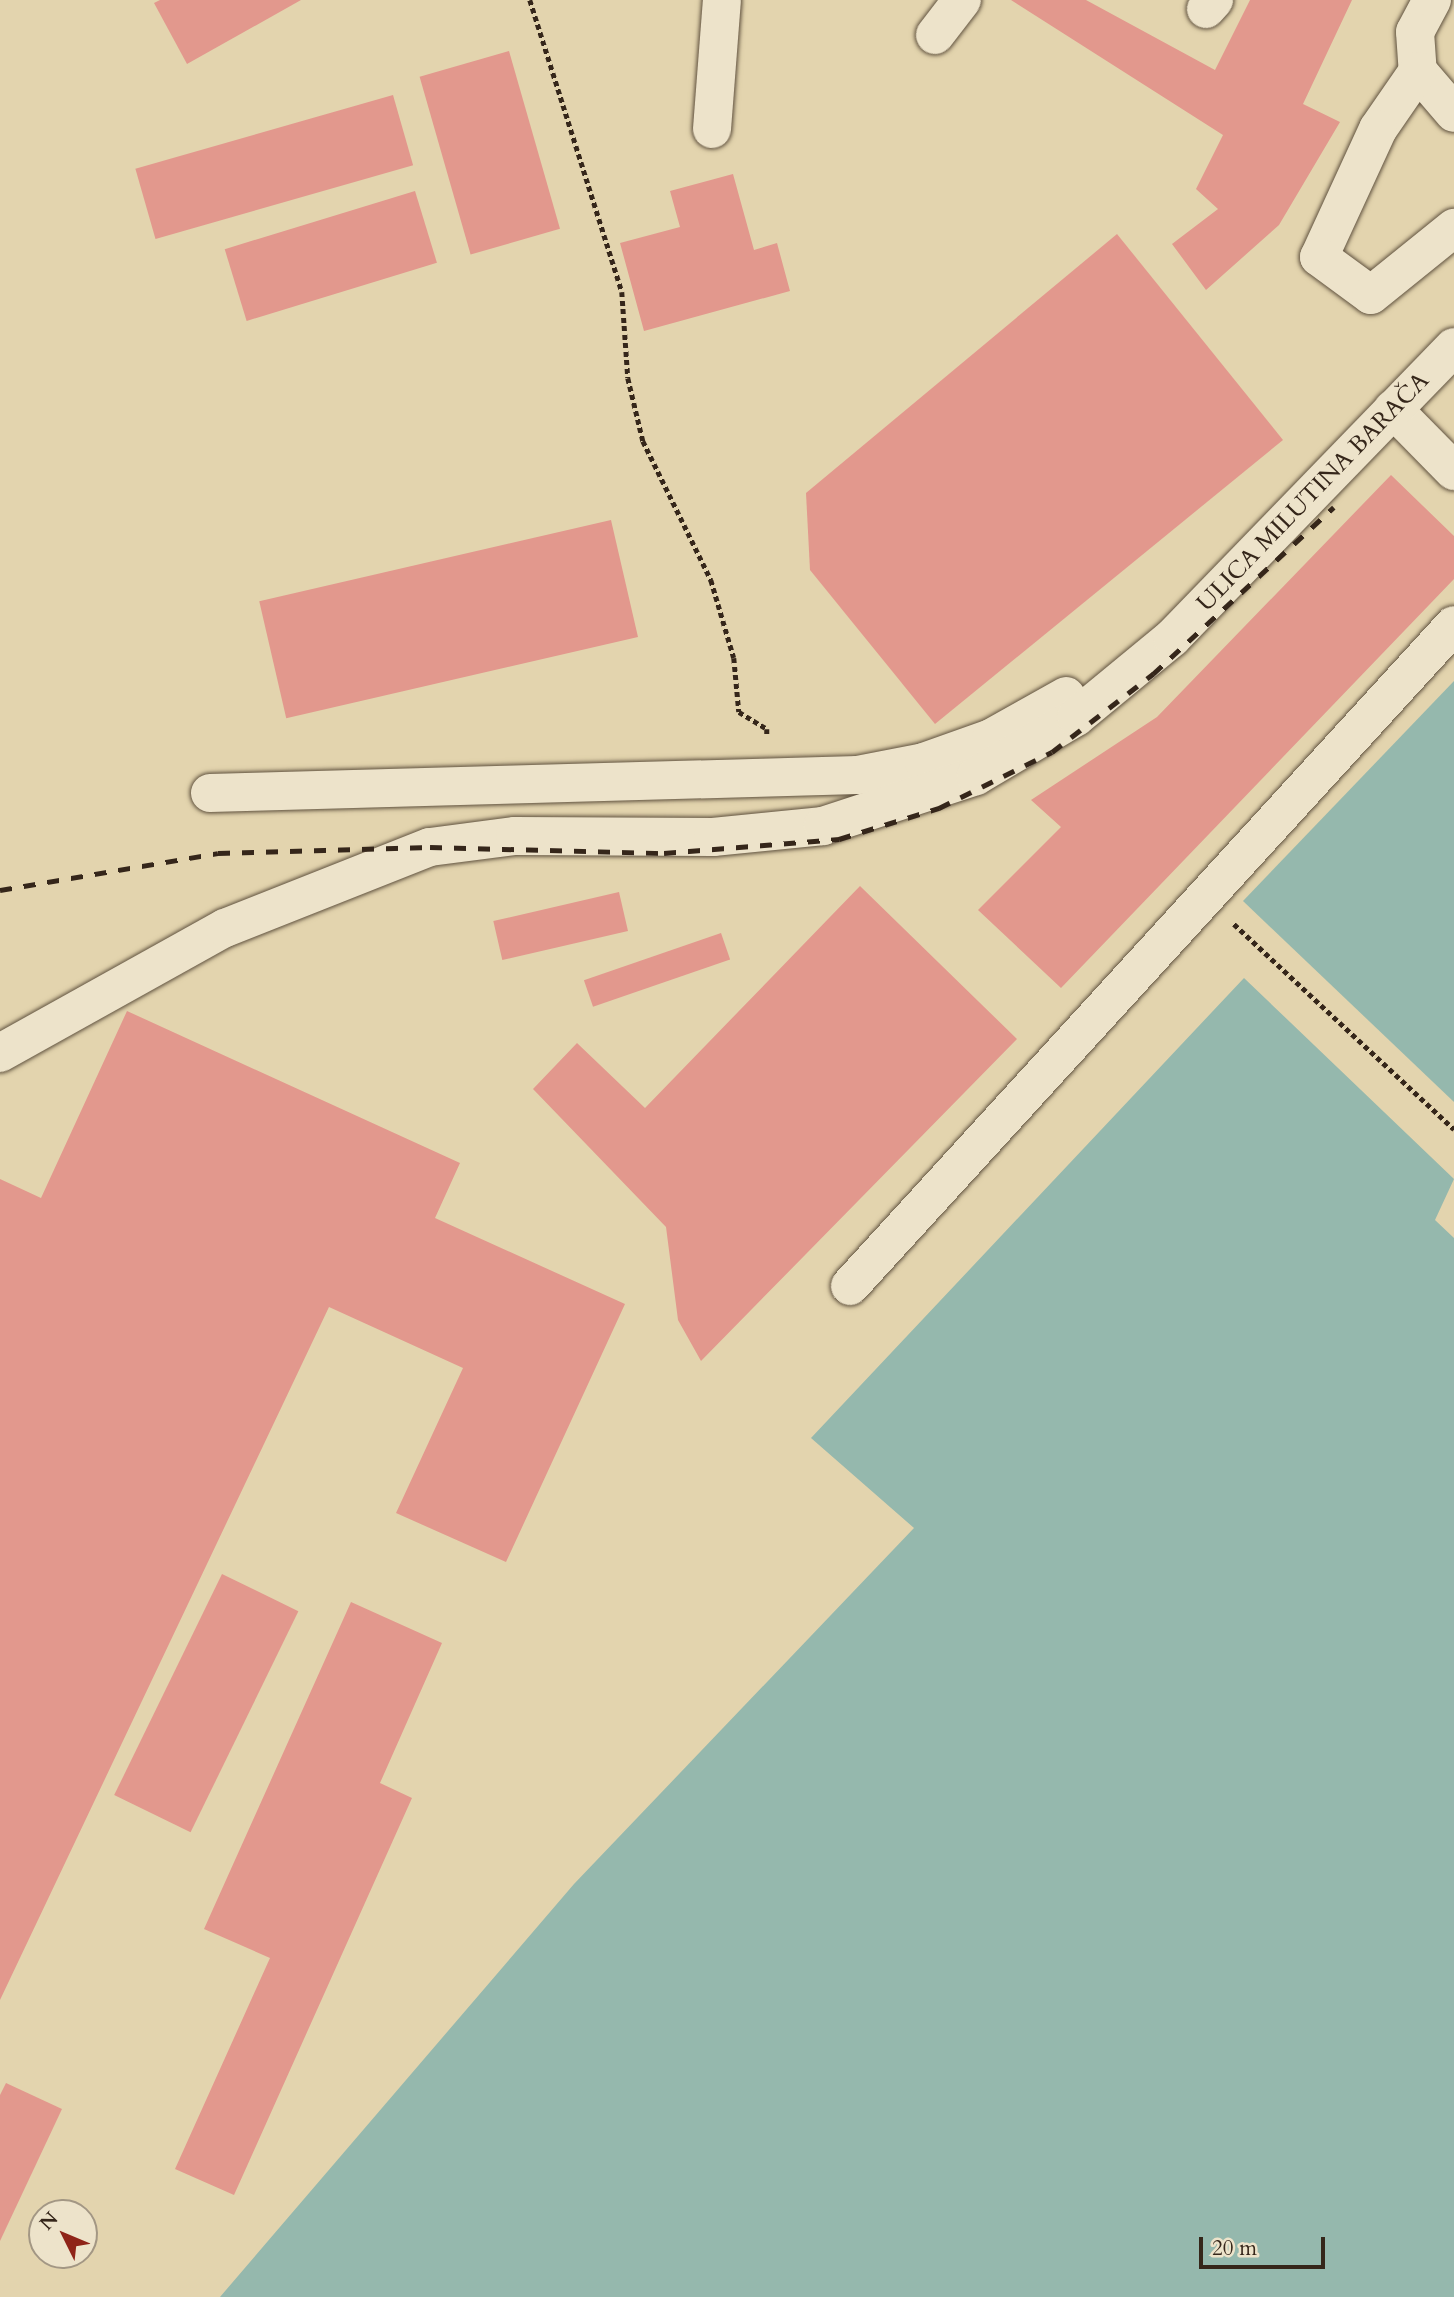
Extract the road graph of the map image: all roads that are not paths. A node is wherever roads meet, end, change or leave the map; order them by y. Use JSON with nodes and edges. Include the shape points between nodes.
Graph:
{"nodes":[{"id":1,"x":722,"y":0,"type":"edge"},
{"id":2,"x":962,"y":0,"type":"edge"},
{"id":3,"x":1432,"y":0,"type":"edge"},
{"id":4,"x":935,"y":35,"type":"dead end"},
{"id":5,"x":1418,"y":71,"type":"junction"},
{"id":6,"x":1454,"y":113,"type":"edge"},
{"id":7,"x":712,"y":129,"type":"dead end"},
{"id":8,"x":1454,"y":228,"type":"edge"},
{"id":9,"x":1454,"y":347,"type":"edge"},
{"id":10,"x":1393,"y":409,"type":"junction"},
{"id":11,"x":1454,"y":471,"type":"edge"},
{"id":12,"x":1454,"y":625,"type":"edge"},
{"id":13,"x":1172,"y":638,"type":"junction"},
{"id":14,"x":210,"y":793,"type":"dead end"},
{"id":15,"x":0,"y":1053,"type":"edge"},
{"id":16,"x":850,"y":1286,"type":"dead end"}],
"edges":[{"from":1,"to":7,"type":"street"},
{"from":2,"to":4,"type":"street"},
{"from":3,"to":5,"type":"street","via":[[1415,32]]},
{"from":5,"to":6,"type":"street"},
{"from":5,"to":8,"type":"street","via":[[1378,129],[1319,257],[1370,295]]},
{"from":9,"to":10,"type":"street","name":"ULICA MILUTINA BARAČA"},
{"from":10,"to":11,"type":"street"},
{"from":10,"to":13,"type":"street","name":"ULICA MILUTINA BARAČA"},
{"from":12,"to":16,"type":"street"},
{"from":13,"to":14,"type":"street","via":[[991,738],[924,762],[858,775]]},
{"from":13,"to":15,"type":"street","via":[[1076,717],[976,776],[822,826],[713,837],[515,836],[430,847],[225,928]]}]}
